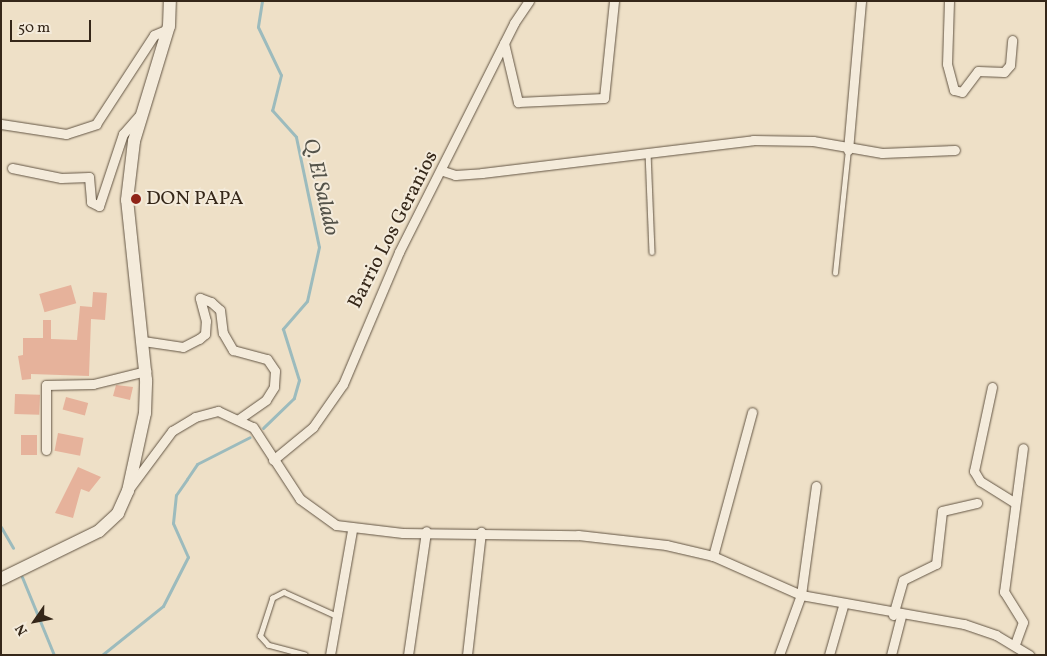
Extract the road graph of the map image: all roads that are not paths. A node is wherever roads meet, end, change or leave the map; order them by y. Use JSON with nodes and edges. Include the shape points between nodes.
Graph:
{"nodes":[{"id":1,"x":170,"y":1,"type":"edge"},
{"id":2,"x":529,"y":1,"type":"edge"},
{"id":3,"x":614,"y":1,"type":"edge"},
{"id":4,"x":861,"y":1,"type":"edge"},
{"id":5,"x":949,"y":1,"type":"edge"},
{"id":6,"x":168,"y":29,"type":"junction"},
{"id":7,"x":1012,"y":40,"type":"dead end"},
{"id":8,"x":504,"y":43,"type":"junction"},
{"id":9,"x":143,"y":111,"type":"junction"},
{"id":10,"x":1,"y":124,"type":"edge"},
{"id":11,"x":848,"y":150,"type":"junction"},
{"id":12,"x":955,"y":150,"type":"dead end"},
{"id":13,"x":648,"y":152,"type":"junction"},
{"id":14,"x":12,"y":168,"type":"dead end"},
{"id":15,"x":443,"y":171,"type":"junction"},
{"id":16,"x":652,"y":252,"type":"dead end"},
{"id":17,"x":835,"y":273,"type":"dead end"},
{"id":18,"x":143,"y":342,"type":"junction"},
{"id":19,"x":146,"y":371,"type":"junction"},
{"id":20,"x":992,"y":387,"type":"dead end"},
{"id":21,"x":752,"y":412,"type":"dead end"},
{"id":22,"x":240,"y":418,"type":"junction"},
{"id":23,"x":1023,"y":448,"type":"dead end"},
{"id":24,"x":46,"y":450,"type":"dead end"},
{"id":25,"x":273,"y":460,"type":"junction"},
{"id":26,"x":816,"y":486,"type":"dead end"},
{"id":27,"x":128,"y":491,"type":"junction"},
{"id":28,"x":1013,"y":502,"type":"junction"},
{"id":29,"x":977,"y":503,"type":"dead end"},
{"id":30,"x":352,"y":530,"type":"junction"},
{"id":31,"x":426,"y":531,"type":"junction"},
{"id":32,"x":480,"y":532,"type":"junction"},
{"id":33,"x":714,"y":556,"type":"junction"},
{"id":34,"x":1,"y":579,"type":"edge"},
{"id":35,"x":801,"y":595,"type":"junction"},
{"id":36,"x":843,"y":606,"type":"junction"},
{"id":37,"x":897,"y":615,"type":"junction"},
{"id":38,"x":337,"y":616,"type":"junction"},
{"id":39,"x":1015,"y":644,"type":"junction"},
{"id":40,"x":305,"y":655,"type":"edge"},
{"id":41,"x":330,"y":655,"type":"edge"},
{"id":42,"x":408,"y":655,"type":"edge"},
{"id":43,"x":467,"y":655,"type":"edge"},
{"id":44,"x":779,"y":655,"type":"edge"},
{"id":45,"x":829,"y":655,"type":"edge"},
{"id":46,"x":891,"y":655,"type":"edge"},
{"id":47,"x":1029,"y":655,"type":"edge"}],
"edges":[{"from":1,"to":6,"type":"main road"},
{"from":2,"to":8,"type":"street","name":"Barrio Los Geranios"},
{"from":3,"to":8,"type":"street","via":[[604,98],[518,102]]},
{"from":4,"to":11,"type":"street"},
{"from":5,"to":7,"type":"street","via":[[947,64],[954,90],[962,92],[978,71],[1004,72],[1010,65]]},
{"from":6,"to":9,"type":"main road"},
{"from":6,"to":10,"type":"street","via":[[154,35],[96,124],[66,134]]},
{"from":8,"to":15,"type":"street","name":"Barrio Los Geranios"},
{"from":9,"to":14,"type":"street","via":[[123,134],[99,206],[90,202],[89,177],[62,178]]},
{"from":9,"to":18,"type":"main road","via":[[134,141],[127,200]]},
{"from":11,"to":12,"type":"street"},
{"from":11,"to":13,"type":"street","via":[[813,140],[753,140]]},
{"from":11,"to":17,"type":"lane"},
{"from":13,"to":15,"type":"street","via":[[482,173],[455,175]]},
{"from":13,"to":16,"type":"lane"},
{"from":15,"to":25,"type":"street","name":"Barrio Los Geranios","via":[[395,260],[343,384],[313,427]]},
{"from":18,"to":19,"type":"main road"},
{"from":18,"to":22,"type":"street","via":[[183,347],[199,339],[205,334],[206,322],[200,298],[211,302],[220,310],[223,333],[233,350],[259,355],[275,371],[274,387],[266,400]]},
{"from":19,"to":24,"type":"street","via":[[93,384],[46,385]]},
{"from":19,"to":27,"type":"main road","via":[[145,413]]},
{"from":20,"to":28,"type":"street","via":[[974,470],[980,481]]},
{"from":21,"to":33,"type":"street"},
{"from":22,"to":25,"type":"street","via":[[263,438]]},
{"from":22,"to":27,"type":"street","via":[[207,412],[183,423]]},
{"from":23,"to":28,"type":"street"},
{"from":25,"to":30,"type":"street","via":[[311,510]]},
{"from":26,"to":35,"type":"street"},
{"from":27,"to":34,"type":"main road","via":[[118,513],[99,531]]},
{"from":28,"to":39,"type":"street","via":[[1004,592],[1023,622]]},
{"from":29,"to":37,"type":"street","via":[[942,510],[936,564],[903,580]]},
{"from":30,"to":31,"type":"street"},
{"from":30,"to":38,"type":"street"},
{"from":31,"to":32,"type":"street"},
{"from":31,"to":42,"type":"street"},
{"from":32,"to":33,"type":"street","via":[[607,538],[666,545]]},
{"from":32,"to":43,"type":"street"},
{"from":33,"to":35,"type":"street"},
{"from":35,"to":36,"type":"street"},
{"from":35,"to":44,"type":"street"},
{"from":36,"to":37,"type":"street"},
{"from":36,"to":45,"type":"street"},
{"from":37,"to":39,"type":"street","via":[[964,624]]},
{"from":37,"to":46,"type":"street"},
{"from":38,"to":40,"type":"lane","via":[[284,592],[272,598],[260,636],[268,645]]},
{"from":38,"to":41,"type":"street"},
{"from":39,"to":47,"type":"street"}]}
